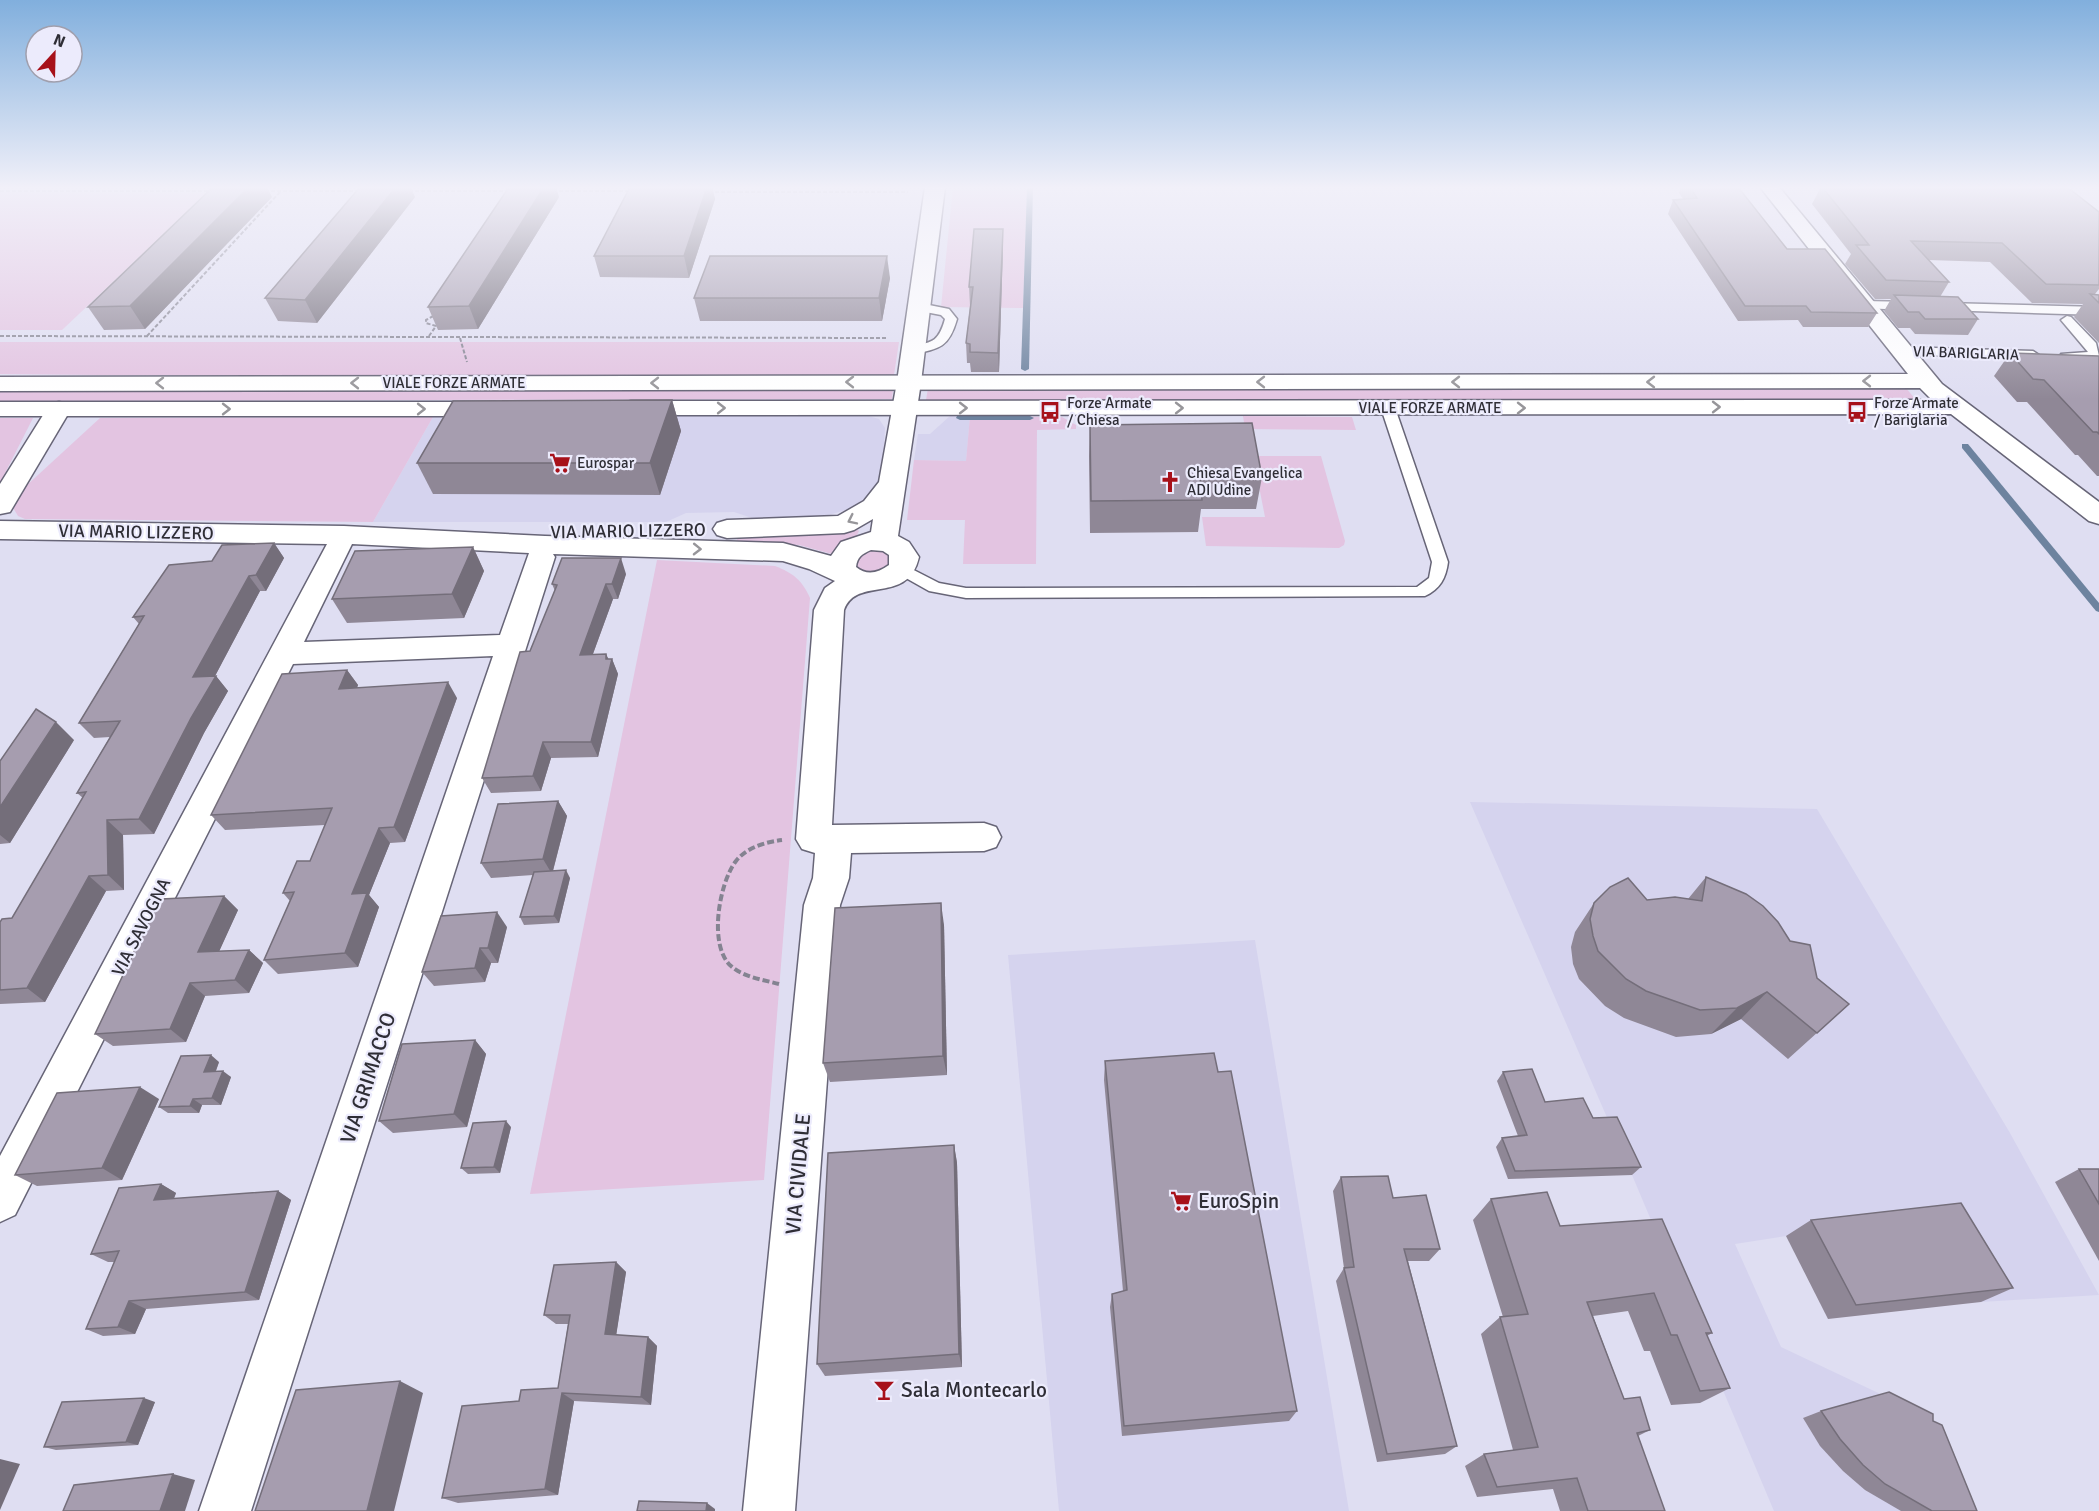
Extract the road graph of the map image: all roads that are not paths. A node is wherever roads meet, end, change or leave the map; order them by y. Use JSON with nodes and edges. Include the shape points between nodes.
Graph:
{"nodes":[{"id":1,"x":926,"y":258,"type":"edge"},
{"id":2,"x":1826,"y":258,"type":"edge"},
{"id":3,"x":1864,"y":305,"type":"junction"},
{"id":4,"x":919,"y":307,"type":"junction"},
{"id":5,"x":2099,"y":311,"type":"edge"},
{"id":6,"x":2067,"y":320,"type":"dead end"},
{"id":7,"x":913,"y":350,"type":"junction"},
{"id":8,"x":1901,"y":351,"type":"junction"},
{"id":9,"x":1926,"y":381,"type":"junction"},
{"id":10,"x":0,"y":384,"type":"edge"},
{"id":11,"x":907,"y":395,"type":"junction"},
{"id":12,"x":1955,"y":407,"type":"junction"},
{"id":13,"x":611,"y":408,"type":"edge"},
{"id":14,"x":1388,"y":408,"type":"junction"},
{"id":15,"x":0,"y":409,"type":"edge"},
{"id":16,"x":59,"y":409,"type":"junction"},
{"id":17,"x":517,"y":409,"type":"edge"},
{"id":18,"x":894,"y":481,"type":"junction"},
{"id":19,"x":0,"y":506,"type":"edge"},
{"id":20,"x":2093,"y":506,"type":"edge"},
{"id":21,"x":0,"y":530,"type":"edge"},
{"id":22,"x":341,"y":541,"type":"junction"},
{"id":23,"x":883,"y":541,"type":"junction"},
{"id":24,"x":541,"y":557,"type":"dead end"},
{"id":25,"x":902,"y":569,"type":"junction"},
{"id":26,"x":852,"y":578,"type":"junction"},
{"id":27,"x":512,"y":645,"type":"junction"},
{"id":28,"x":283,"y":654,"type":"junction"},
{"id":29,"x":984,"y":837,"type":"dead end"},
{"id":30,"x":824,"y":839,"type":"junction"},
{"id":31,"x":0,"y":1200,"type":"edge"},
{"id":32,"x":225,"y":1511,"type":"edge"},
{"id":33,"x":769,"y":1511,"type":"edge"}],
"edges":[{"from":1,"to":4,"type":"street","name":"VIA MARIO LIZZERO"},
{"from":2,"to":3,"type":"street","name":"VIA BARIGLARIA"},
{"from":3,"to":5,"type":"lane"},
{"from":3,"to":8,"type":"street","name":"VIA BARIGLARIA"},
{"from":4,"to":7,"type":"street","name":"VIA MARIO LIZZERO"},
{"from":4,"to":7,"type":"lane","via":[[945,312],[951,319],[941,344]]},
{"from":6,"to":8,"type":"lane","name":"VIA BARIGLARIA","via":[[2095,353],[2079,357]]},
{"from":7,"to":11,"type":"street","name":"VIA MARIO LIZZERO"},
{"from":8,"to":9,"type":"street","name":"VIA BARIGLARIA"},
{"from":9,"to":11,"type":"street","name":"VIALE FORZE ARMATE","one_way":true},
{"from":9,"to":12,"type":"street","name":"VIA BARIGLARIA"},
{"from":11,"to":10,"type":"street","name":"VIALE FORZE ARMATE","one_way":true},
{"from":13,"to":11,"type":"street","name":"VIALE FORZE ARMATE","one_way":true},
{"from":11,"to":14,"type":"street","name":"VIALE FORZE ARMATE","one_way":true},
{"from":11,"to":18,"type":"street","name":"VIA MARIO LIZZERO"},
{"from":14,"to":12,"type":"street","name":"VIALE FORZE ARMATE","one_way":true},
{"from":12,"to":20,"type":"street","name":"VIA BARIGLARIA"},
{"from":14,"to":25,"type":"lane","via":[[1440,562],[1440,576],[1431,587],[1419,592],[966,593],[935,587]]},
{"from":15,"to":16,"type":"street","name":"VIALE FORZE ARMATE"},
{"from":16,"to":17,"type":"street","name":"VIALE FORZE ARMATE","one_way":true},
{"from":16,"to":19,"type":"street"},
{"from":18,"to":22,"type":"street","name":"VIA MARIO LIZZERO","one_way":true,"via":[[874,507],[852,521],[834,526]]},
{"from":18,"to":23,"type":"street","name":"VIA MARIO LIZZERO"},
{"from":21,"to":22,"type":"street","name":"VIA MARIO LIZZERO"},
{"from":22,"to":26,"type":"street","name":"VIA MARIO LIZZERO","one_way":true,"via":[[783,552],[808,558]]},
{"from":22,"to":28,"type":"street","name":"VIA SAVOGNA"},
{"from":23,"to":25,"type":"street","via":[[903,552]]},
{"from":23,"to":26,"type":"street","via":[[861,543],[845,554],[842,568]]},
{"from":24,"to":27,"type":"street","name":"VIA GRIMACCO"},
{"from":25,"to":26,"type":"street","name":"VIA MARIO LIZZERO","via":[[877,582]]},
{"from":26,"to":30,"type":"street","via":[[835,595],[829,610]]},
{"from":27,"to":28,"type":"street"},
{"from":27,"to":32,"type":"street","name":"VIA GRIMACCO"},
{"from":28,"to":31,"type":"street","name":"VIA SAVOGNA"},
{"from":29,"to":30,"type":"street"},
{"from":30,"to":33,"type":"street","name":"VIA CIVIDALE","via":[[831,878],[822,905]]}]}
